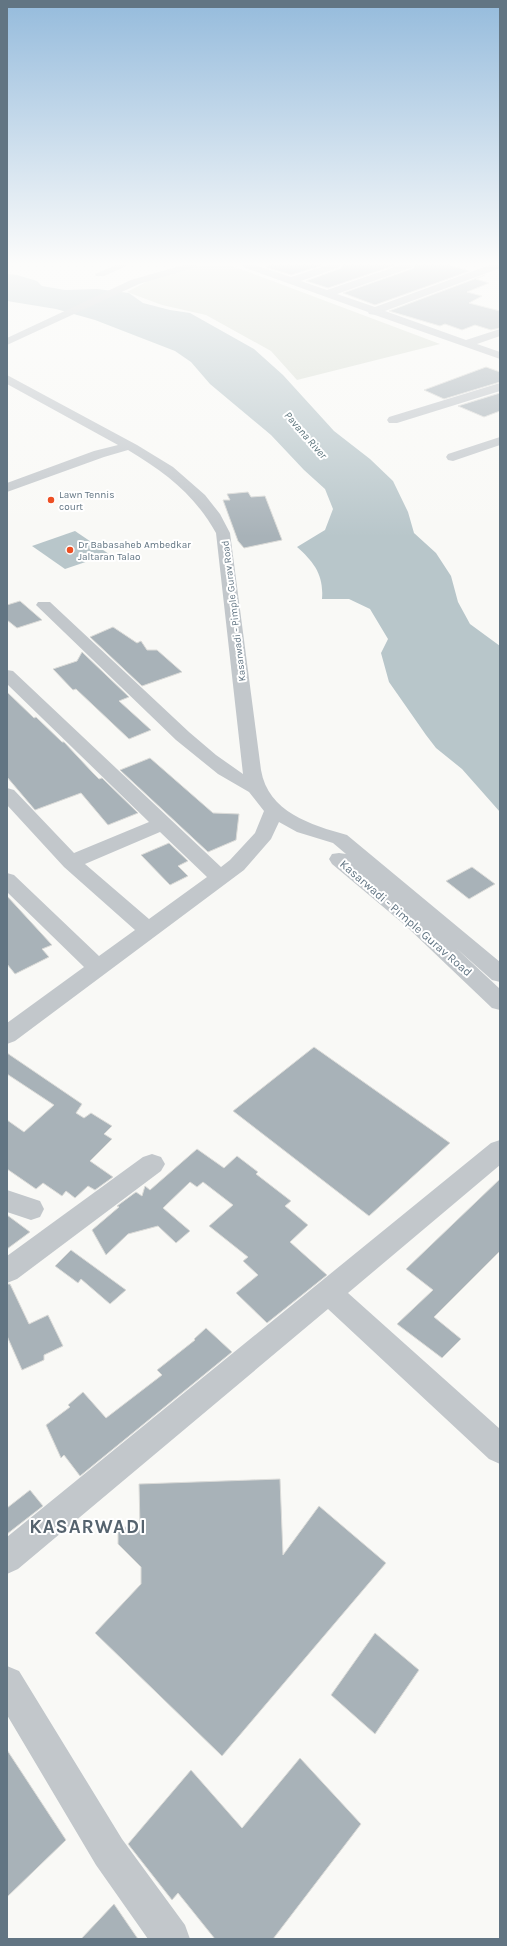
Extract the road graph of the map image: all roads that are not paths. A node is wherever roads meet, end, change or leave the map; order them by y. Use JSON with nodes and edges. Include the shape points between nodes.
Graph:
{"nodes":[{"id":1,"x":7,"y":380,"type":"edge"},
{"id":2,"x":500,"y":387,"type":"edge"},
{"id":3,"x":393,"y":420,"type":"dead end"},
{"id":4,"x":500,"y":441,"type":"edge"},
{"id":5,"x":129,"y":446,"type":"junction"},
{"id":6,"x":453,"y":457,"type":"dead end"},
{"id":7,"x":7,"y":488,"type":"edge"},
{"id":8,"x":44,"y":605,"type":"dead end"},
{"id":9,"x":7,"y":675,"type":"edge"},
{"id":10,"x":256,"y":788,"type":"junction"},
{"id":11,"x":7,"y":794,"type":"edge"},
{"id":12,"x":273,"y":812,"type":"junction"},
{"id":13,"x":163,"y":823,"type":"junction"},
{"id":14,"x":313,"y":832,"type":"junction"},
{"id":15,"x":71,"y":862,"type":"junction"},
{"id":16,"x":219,"y":878,"type":"junction"},
{"id":17,"x":7,"y":880,"type":"edge"},
{"id":18,"x":148,"y":930,"type":"junction"},
{"id":19,"x":98,"y":968,"type":"junction"},
{"id":20,"x":500,"y":974,"type":"edge"},
{"id":21,"x":500,"y":1002,"type":"edge"},
{"id":22,"x":11,"y":1026,"type":"edge"},
{"id":23,"x":500,"y":1150,"type":"edge"},
{"id":24,"x":152,"y":1164,"type":"dead end"},
{"id":25,"x":7,"y":1201,"type":"edge"},
{"id":26,"x":31,"y":1209,"type":"dead end"},
{"id":27,"x":7,"y":1271,"type":"edge"},
{"id":28,"x":329,"y":1293,"type":"junction"},
{"id":29,"x":500,"y":1449,"type":"edge"},
{"id":30,"x":7,"y":1558,"type":"edge"},
{"id":31,"x":7,"y":1683,"type":"edge"},
{"id":32,"x":171,"y":1939,"type":"edge"}],
"edges":[{"from":1,"to":5,"type":"street","name":"Kasarwadi - Pimple Gurav Road"},
{"from":2,"to":3,"type":"street"},
{"from":4,"to":6,"type":"street"},
{"from":5,"to":7,"type":"street","via":[[99,454]]},
{"from":5,"to":10,"type":"street","name":"Kasarwadi - Pimple Gurav Road","via":[[165,467],[190,488],[216,516],[223,533]]},
{"from":8,"to":10,"type":"street","via":[[179,733],[223,770]]},
{"from":9,"to":13,"type":"street"},
{"from":10,"to":12,"type":"street","name":"Kasarwadi - Pimple Gurav Road"},
{"from":11,"to":15,"type":"street"},
{"from":12,"to":14,"type":"street","name":"Kasarwadi - Pimple Gurav Road"},
{"from":12,"to":16,"type":"street","via":[[264,835],[248,854]]},
{"from":13,"to":15,"type":"street"},
{"from":13,"to":16,"type":"street"},
{"from":14,"to":20,"type":"street","name":"Kasarwadi - Pimple Gurav Road","via":[[340,839]]},
{"from":14,"to":21,"type":"street","name":"Kasarwadi - Pimple Gurav Road","via":[[327,848],[413,921]]},
{"from":15,"to":18,"type":"street"},
{"from":16,"to":18,"type":"street"},
{"from":17,"to":19,"type":"street"},
{"from":18,"to":19,"type":"street"},
{"from":19,"to":22,"type":"street"},
{"from":23,"to":28,"type":"street"},
{"from":24,"to":27,"type":"street"},
{"from":25,"to":26,"type":"street"},
{"from":28,"to":29,"type":"street"},
{"from":28,"to":30,"type":"street"},
{"from":31,"to":32,"type":"street","via":[[108,1852]]}]}
